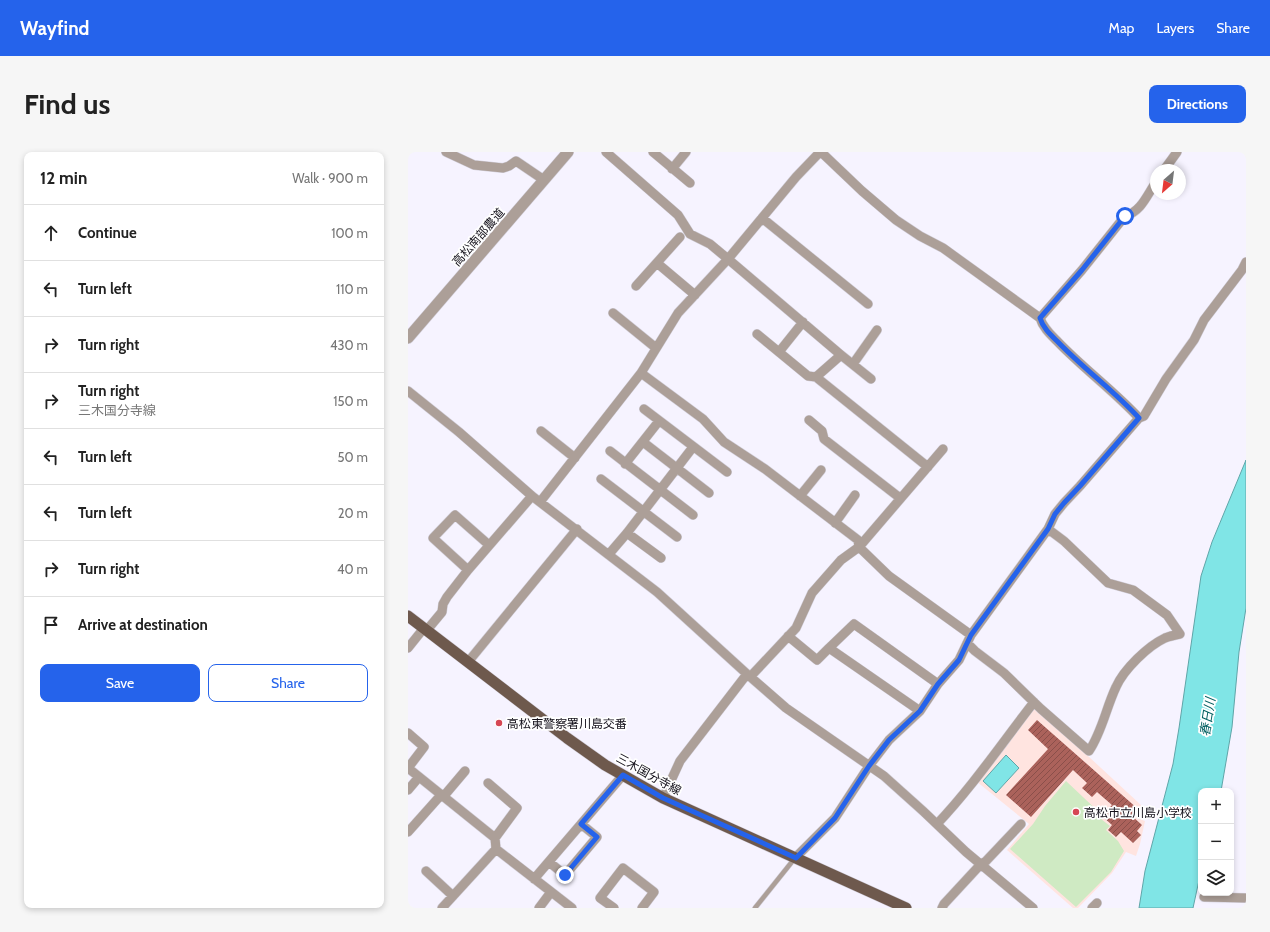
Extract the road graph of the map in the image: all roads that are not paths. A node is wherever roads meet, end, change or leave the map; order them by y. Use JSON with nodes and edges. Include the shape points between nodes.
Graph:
{"nodes":[{"id":1,"x":446,"y":152,"type":"edge"},
{"id":2,"x":568,"y":152,"type":"edge"},
{"id":3,"x":606,"y":152,"type":"edge"},
{"id":4,"x":653,"y":152,"type":"edge"},
{"id":5,"x":686,"y":152,"type":"edge"},
{"id":6,"x":821,"y":152,"type":"edge"},
{"id":7,"x":1177,"y":152,"type":"edge"},
{"id":8,"x":810,"y":155,"type":"edge"},
{"id":9,"x":1168,"y":164,"type":"edge"},
{"id":10,"x":672,"y":169,"type":"junction"},
{"id":11,"x":544,"y":180,"type":"junction"},
{"id":12,"x":690,"y":183,"type":"dead end"},
{"id":13,"x":1150,"y":192,"type":"edge"},
{"id":14,"x":762,"y":218,"type":"junction"},
{"id":15,"x":680,"y":237,"type":"dead end"},
{"id":16,"x":728,"y":259,"type":"junction"},
{"id":17,"x":1246,"y":262,"type":"edge"},
{"id":18,"x":657,"y":263,"type":"junction"},
{"id":19,"x":636,"y":286,"type":"dead end"},
{"id":20,"x":695,"y":295,"type":"junction"},
{"id":21,"x":868,"y":304,"type":"dead end"},
{"id":22,"x":613,"y":313,"type":"dead end"},
{"id":23,"x":1040,"y":318,"type":"junction"},
{"id":24,"x":803,"y":322,"type":"junction"},
{"id":25,"x":877,"y":330,"type":"dead end"},
{"id":26,"x":757,"y":334,"type":"dead end"},
{"id":27,"x":408,"y":338,"type":"edge"},
{"id":28,"x":656,"y":348,"type":"junction"},
{"id":29,"x":779,"y":352,"type":"junction"},
{"id":30,"x":841,"y":355,"type":"junction"},
{"id":31,"x":853,"y":364,"type":"junction"},
{"id":32,"x":640,"y":373,"type":"junction"},
{"id":33,"x":816,"y":376,"type":"junction"},
{"id":34,"x":871,"y":378,"type":"dead end"},
{"id":35,"x":408,"y":391,"type":"edge"},
{"id":36,"x":644,"y":409,"type":"dead end"},
{"id":37,"x":1139,"y":418,"type":"junction"},
{"id":38,"x":809,"y":420,"type":"dead end"},
{"id":39,"x":659,"y":421,"type":"junction"},
{"id":40,"x":541,"y":431,"type":"dead end"},
{"id":41,"x":643,"y":442,"type":"junction"},
{"id":42,"x":693,"y":446,"type":"junction"},
{"id":43,"x":943,"y":449,"type":"dead end"},
{"id":44,"x":610,"y":451,"type":"dead end"},
{"id":45,"x":575,"y":458,"type":"junction"},
{"id":46,"x":626,"y":464,"type":"junction"},
{"id":47,"x":928,"y":467,"type":"junction"},
{"id":48,"x":676,"y":468,"type":"junction"},
{"id":49,"x":821,"y":470,"type":"dead end"},
{"id":50,"x":727,"y":472,"type":"dead end"},
{"id":51,"x":601,"y":479,"type":"dead end"},
{"id":52,"x":660,"y":489,"type":"junction"},
{"id":53,"x":710,"y":493,"type":"dead end"},
{"id":54,"x":855,"y":495,"type":"dead end"},
{"id":55,"x":800,"y":496,"type":"junction"},
{"id":56,"x":900,"y":498,"type":"junction"},
{"id":57,"x":536,"y":499,"type":"junction"},
{"id":58,"x":644,"y":511,"type":"junction"},
{"id":59,"x":693,"y":515,"type":"dead end"},
{"id":60,"x":835,"y":523,"type":"junction"},
{"id":61,"x":576,"y":529,"type":"junction"},
{"id":62,"x":1048,"y":529,"type":"junction"},
{"id":63,"x":627,"y":533,"type":"junction"},
{"id":64,"x":677,"y":537,"type":"dead end"},
{"id":65,"x":489,"y":546,"type":"junction"},
{"id":66,"x":859,"y":547,"type":"junction"},
{"id":67,"x":609,"y":554,"type":"junction"},
{"id":68,"x":661,"y":558,"type":"dead end"},
{"id":69,"x":468,"y":570,"type":"junction"},
{"id":70,"x":408,"y":616,"type":"edge"},
{"id":71,"x":426,"y":629,"type":"junction"},
{"id":72,"x":788,"y":636,"type":"junction"},
{"id":73,"x":969,"y":639,"type":"junction"},
{"id":74,"x":408,"y":648,"type":"edge"},
{"id":75,"x":829,"y":648,"type":"junction"},
{"id":76,"x":468,"y":662,"type":"junction"},
{"id":77,"x":748,"y":675,"type":"junction"},
{"id":78,"x":938,"y":684,"type":"junction"},
{"id":79,"x":1034,"y":702,"type":"junction"},
{"id":80,"x":920,"y":711,"type":"junction"},
{"id":81,"x":408,"y":734,"type":"edge"},
{"id":82,"x":869,"y":766,"type":"junction"},
{"id":83,"x":465,"y":771,"type":"dead end"},
{"id":84,"x":623,"y":775,"type":"junction"},
{"id":85,"x":419,"y":777,"type":"junction"},
{"id":86,"x":488,"y":783,"type":"dead end"},
{"id":87,"x":408,"y":790,"type":"edge"},
{"id":88,"x":442,"y":796,"type":"junction"},
{"id":89,"x":663,"y":798,"type":"junction"},
{"id":90,"x":581,"y":824,"type":"junction"},
{"id":91,"x":937,"y":824,"type":"junction"},
{"id":92,"x":1021,"y":824,"type":"dead end"},
{"id":93,"x":408,"y":832,"type":"edge"},
{"id":94,"x":495,"y":838,"type":"junction"},
{"id":95,"x":496,"y":848,"type":"junction"},
{"id":96,"x":796,"y":858,"type":"junction"},
{"id":97,"x":549,"y":862,"type":"junction"},
{"id":98,"x":981,"y":864,"type":"junction"},
{"id":99,"x":426,"y":871,"type":"dead end"},
{"id":100,"x":534,"y":879,"type":"junction"},
{"id":101,"x":551,"y":892,"type":"junction"},
{"id":102,"x":453,"y":896,"type":"junction"},
{"id":103,"x":1204,"y":897,"type":"dead end"},
{"id":104,"x":1246,"y":898,"type":"edge"},
{"id":105,"x":442,"y":908,"type":"edge"},
{"id":106,"x":539,"y":908,"type":"edge"},
{"id":107,"x":572,"y":908,"type":"edge"},
{"id":108,"x":614,"y":908,"type":"edge"},
{"id":109,"x":642,"y":908,"type":"edge"},
{"id":110,"x":755,"y":908,"type":"edge"},
{"id":111,"x":906,"y":908,"type":"edge"},
{"id":112,"x":942,"y":908,"type":"edge"},
{"id":113,"x":1033,"y":908,"type":"edge"}],
"edges":[{"from":1,"to":11,"type":"street","via":[[474,165],[502,168],[516,161]]},
{"from":2,"to":11,"type":"street","name":"高松南部農道"},
{"from":3,"to":16,"type":"street","via":[[678,215],[690,234],[710,244]]},
{"from":4,"to":10,"type":"street"},
{"from":5,"to":10,"type":"street"},
{"from":6,"to":8,"type":"street"},
{"from":6,"to":23,"type":"street","via":[[896,220],[943,248]]},
{"from":7,"to":9,"type":"street"},
{"from":8,"to":14,"type":"street","via":[[796,177]]},
{"from":10,"to":12,"type":"street"},
{"from":11,"to":27,"type":"street","name":"高松南部農道"},
{"from":13,"to":23,"type":"street","via":[[1133,214],[1125,216]]},
{"from":14,"to":16,"type":"street"},
{"from":14,"to":21,"type":"street"},
{"from":15,"to":18,"type":"street"},
{"from":16,"to":20,"type":"street"},
{"from":16,"to":24,"type":"street"},
{"from":17,"to":37,"type":"street","via":[[1204,320],[1194,340],[1144,416]]},
{"from":18,"to":19,"type":"street"},
{"from":18,"to":20,"type":"street"},
{"from":20,"to":28,"type":"street","via":[[678,313]]},
{"from":22,"to":28,"type":"street"},
{"from":23,"to":37,"type":"street","via":[[1042,326]]},
{"from":24,"to":29,"type":"street"},
{"from":24,"to":30,"type":"street"},
{"from":25,"to":31,"type":"street"},
{"from":26,"to":29,"type":"street"},
{"from":28,"to":32,"type":"street"},
{"from":29,"to":33,"type":"street","via":[[808,376]]},
{"from":30,"to":31,"type":"street"},
{"from":30,"to":33,"type":"street"},
{"from":31,"to":34,"type":"street"},
{"from":32,"to":45,"type":"street"},
{"from":32,"to":55,"type":"street","via":[[703,419],[724,442]]},
{"from":33,"to":47,"type":"street"},
{"from":35,"to":57,"type":"street"},
{"from":36,"to":39,"type":"street"},
{"from":37,"to":62,"type":"street","via":[[1064,503]]},
{"from":38,"to":56,"type":"street","via":[[822,431],[824,439]]},
{"from":39,"to":41,"type":"street"},
{"from":39,"to":42,"type":"street"},
{"from":40,"to":45,"type":"street"},
{"from":41,"to":46,"type":"street"},
{"from":41,"to":48,"type":"street"},
{"from":42,"to":48,"type":"street"},
{"from":42,"to":50,"type":"street"},
{"from":43,"to":47,"type":"street"},
{"from":44,"to":46,"type":"street"},
{"from":45,"to":57,"type":"street"},
{"from":46,"to":52,"type":"street"},
{"from":47,"to":56,"type":"street"},
{"from":48,"to":52,"type":"street"},
{"from":48,"to":53,"type":"street"},
{"from":49,"to":55,"type":"street"},
{"from":51,"to":58,"type":"street"},
{"from":52,"to":58,"type":"street"},
{"from":52,"to":59,"type":"street"},
{"from":54,"to":60,"type":"street"},
{"from":55,"to":60,"type":"street"},
{"from":56,"to":66,"type":"street"},
{"from":57,"to":61,"type":"street"},
{"from":57,"to":65,"type":"street"},
{"from":58,"to":63,"type":"street"},
{"from":58,"to":64,"type":"street"},
{"from":60,"to":66,"type":"street","via":[[858,540]]},
{"from":61,"to":67,"type":"street"},
{"from":61,"to":76,"type":"street"},
{"from":62,"to":73,"type":"street"},
{"from":62,"to":79,"type":"street","via":[[1108,583],[1133,590],[1167,615],[1180,634],[1165,638],[1150,648],[1124,673],[1116,685],[1096,741],[1089,752]]},
{"from":63,"to":67,"type":"street"},
{"from":63,"to":68,"type":"street"},
{"from":65,"to":69,"type":"street"},
{"from":65,"to":69,"type":"street","via":[[455,515],[433,538]]},
{"from":66,"to":72,"type":"street","via":[[840,560],[812,593],[796,628]]},
{"from":66,"to":73,"type":"street","via":[[889,576]]},
{"from":67,"to":77,"type":"street","via":[[657,592]]},
{"from":69,"to":71,"type":"street","via":[[447,597],[442,612]]},
{"from":70,"to":71,"type":"main road","name":"三木国分寺線"},
{"from":71,"to":74,"type":"street"},
{"from":71,"to":76,"type":"main road","name":"三木国分寺線"},
{"from":72,"to":75,"type":"street","via":[[817,660]]},
{"from":72,"to":77,"type":"street"},
{"from":73,"to":78,"type":"street","via":[[959,660]]},
{"from":73,"to":79,"type":"street","via":[[990,663]]},
{"from":75,"to":78,"type":"street","via":[[854,624]]},
{"from":75,"to":80,"type":"street"},
{"from":76,"to":84,"type":"main road","name":"三木国分寺線","via":[[567,738]]},
{"from":77,"to":82,"type":"street","via":[[786,708]]},
{"from":77,"to":89,"type":"street","via":[[680,761]]},
{"from":78,"to":80,"type":"street"},
{"from":79,"to":91,"type":"street","via":[[954,806]]},
{"from":80,"to":82,"type":"street","via":[[889,740]]},
{"from":81,"to":85,"type":"street","via":[[424,747],[408,768]]},
{"from":82,"to":91,"type":"street","via":[[884,776]]},
{"from":82,"to":96,"type":"street","via":[[835,818]]},
{"from":83,"to":88,"type":"street"},
{"from":84,"to":89,"type":"main road","name":"三木国分寺線"},
{"from":84,"to":90,"type":"street"},
{"from":85,"to":87,"type":"street"},
{"from":85,"to":88,"type":"street"},
{"from":86,"to":94,"type":"street","via":[[517,808]]},
{"from":88,"to":93,"type":"street"},
{"from":88,"to":94,"type":"street"},
{"from":89,"to":96,"type":"main road","name":"三木国分寺線"},
{"from":90,"to":97,"type":"street"},
{"from":90,"to":97,"type":"street","via":[[597,837],[565,875]]},
{"from":91,"to":98,"type":"street"},
{"from":92,"to":98,"type":"street"},
{"from":94,"to":95,"type":"street"},
{"from":95,"to":100,"type":"street"},
{"from":95,"to":102,"type":"street"},
{"from":96,"to":110,"type":"lane"},
{"from":96,"to":111,"type":"main road","name":"三木国分寺線"},
{"from":97,"to":100,"type":"street"},
{"from":98,"to":112,"type":"street"},
{"from":98,"to":113,"type":"street"},
{"from":99,"to":102,"type":"street"},
{"from":100,"to":101,"type":"street"},
{"from":101,"to":106,"type":"street"},
{"from":101,"to":107,"type":"street"},
{"from":102,"to":105,"type":"street"},
{"from":103,"to":104,"type":"street"},
{"from":108,"to":109,"type":"street","via":[[600,898],[623,868],[654,892]]}]}
